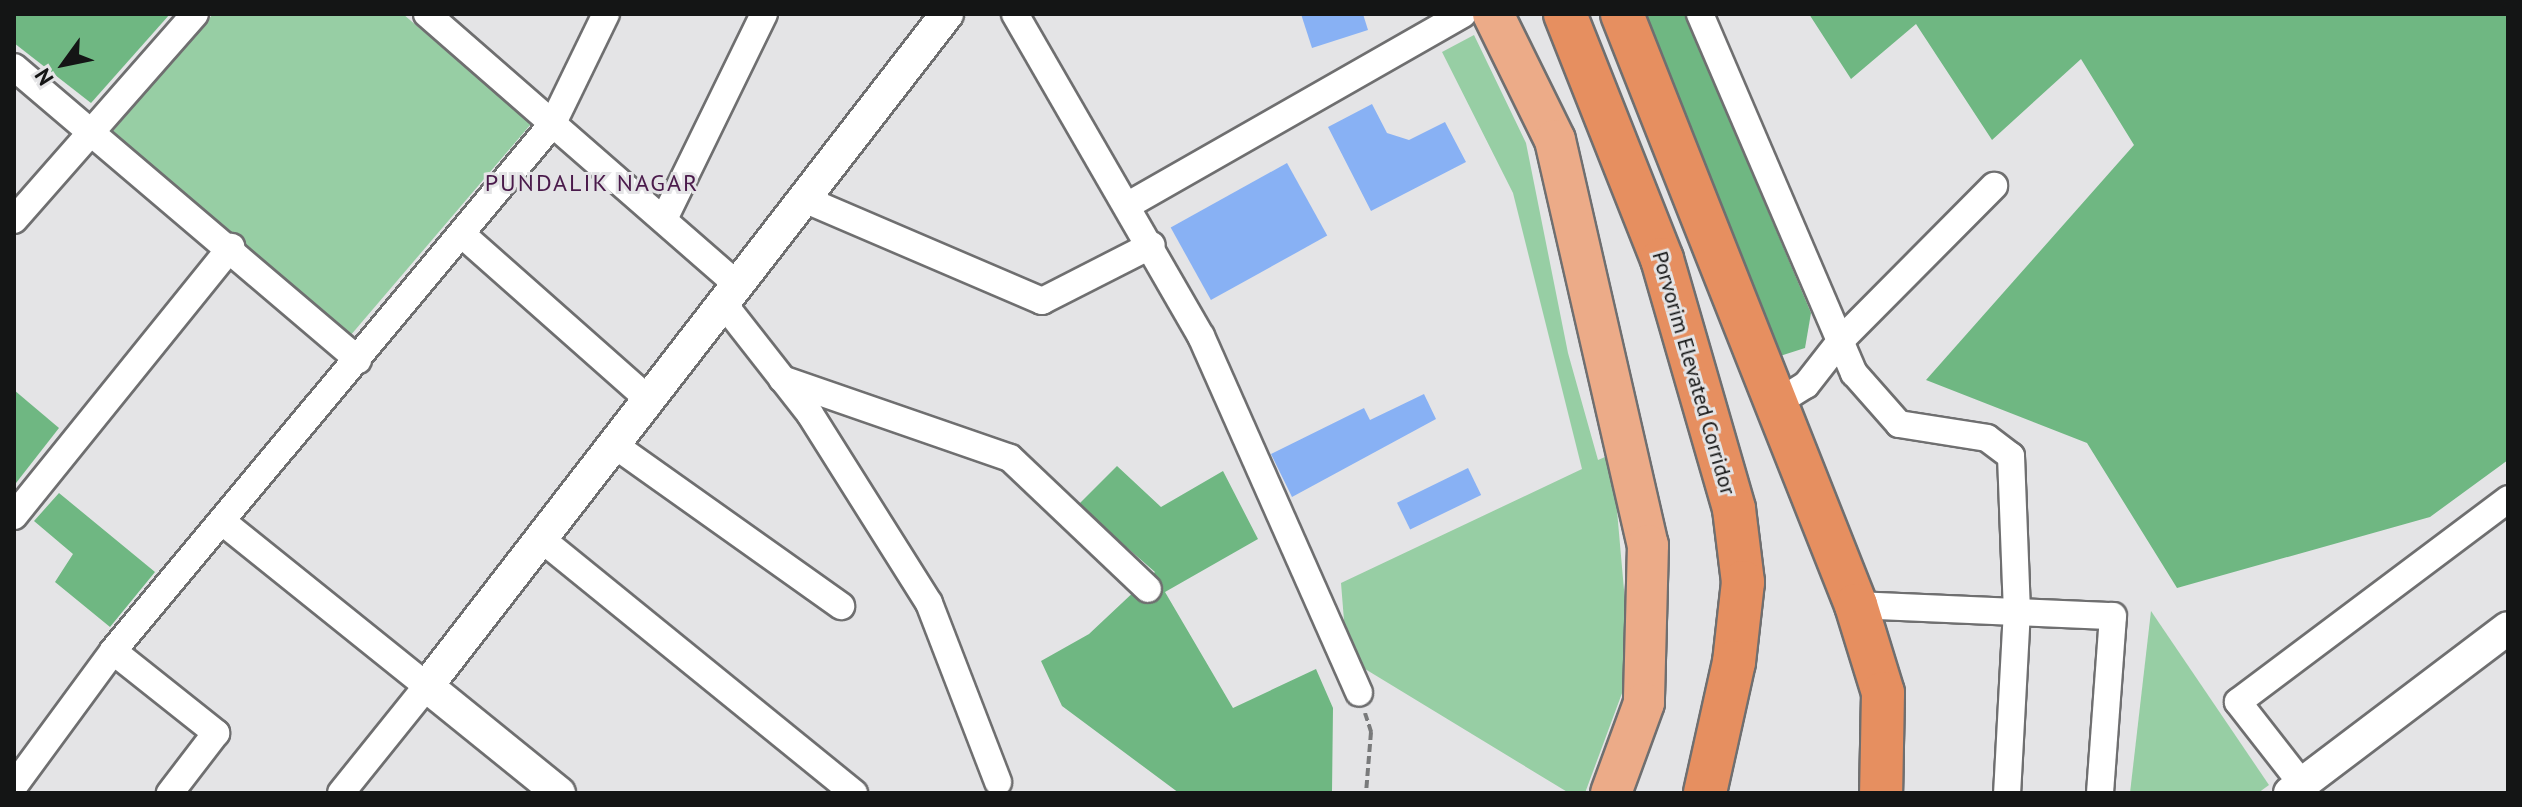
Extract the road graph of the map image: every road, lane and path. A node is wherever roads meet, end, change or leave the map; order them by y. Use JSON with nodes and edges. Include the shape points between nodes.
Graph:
{"nodes":[{"id":1,"x":195,"y":14,"type":"edge"},
{"id":2,"x":606,"y":14,"type":"edge"},
{"id":3,"x":764,"y":14,"type":"edge"},
{"id":4,"x":947,"y":14,"type":"edge"},
{"id":5,"x":1015,"y":14,"type":"edge"},
{"id":6,"x":1463,"y":14,"type":"edge"},
{"id":7,"x":1493,"y":14,"type":"edge"},
{"id":8,"x":1565,"y":14,"type":"edge"},
{"id":9,"x":1622,"y":14,"type":"edge"},
{"id":10,"x":1700,"y":14,"type":"edge"},
{"id":11,"x":431,"y":16,"type":"edge"},
{"id":12,"x":14,"y":67,"type":"edge"},
{"id":13,"x":553,"y":123,"type":"junction"},
{"id":14,"x":93,"y":127,"type":"junction"},
{"id":15,"x":1994,"y":186,"type":"dead end"},
{"id":16,"x":804,"y":199,"type":"junction"},
{"id":17,"x":1130,"y":204,"type":"junction"},
{"id":18,"x":664,"y":219,"type":"junction"},
{"id":19,"x":14,"y":220,"type":"edge"},
{"id":20,"x":465,"y":237,"type":"junction"},
{"id":21,"x":1152,"y":245,"type":"junction"},
{"id":22,"x":231,"y":247,"type":"junction"},
{"id":23,"x":730,"y":294,"type":"junction"},
{"id":24,"x":1842,"y":339,"type":"junction"},
{"id":25,"x":358,"y":360,"type":"junction"},
{"id":26,"x":782,"y":379,"type":"junction"},
{"id":27,"x":648,"y":399,"type":"junction"},
{"id":28,"x":1772,"y":406,"type":"junction"},
{"id":29,"x":613,"y":444,"type":"junction"},
{"id":30,"x":2508,"y":499,"type":"edge"},
{"id":31,"x":14,"y":516,"type":"edge"},
{"id":32,"x":224,"y":523,"type":"junction"},
{"id":33,"x":539,"y":537,"type":"junction"},
{"id":34,"x":1148,"y":589,"type":"dead end"},
{"id":35,"x":1856,"y":605,"type":"junction"},
{"id":36,"x":841,"y":606,"type":"dead end"},
{"id":37,"x":2017,"y":610,"type":"junction"},
{"id":38,"x":2508,"y":628,"type":"edge"},
{"id":39,"x":113,"y":651,"type":"junction"},
{"id":40,"x":427,"y":686,"type":"junction"},
{"id":41,"x":1359,"y":693,"type":"joint"},
{"id":42,"x":998,"y":782,"type":"dead end"},
{"id":43,"x":14,"y":786,"type":"edge"},
{"id":44,"x":2296,"y":788,"type":"edge"},
{"id":45,"x":170,"y":793,"type":"edge"},
{"id":46,"x":341,"y":793,"type":"edge"},
{"id":47,"x":559,"y":793,"type":"edge"},
{"id":48,"x":854,"y":793,"type":"edge"},
{"id":49,"x":1366,"y":793,"type":"edge"},
{"id":50,"x":1611,"y":793,"type":"edge"},
{"id":51,"x":1705,"y":793,"type":"edge"},
{"id":52,"x":1881,"y":793,"type":"edge"},
{"id":53,"x":2007,"y":793,"type":"edge"},
{"id":54,"x":2100,"y":793,"type":"edge"}],
"edges":[{"from":1,"to":14,"type":"street"},
{"from":2,"to":13,"type":"street"},
{"from":3,"to":18,"type":"street"},
{"from":4,"to":16,"type":"street"},
{"from":5,"to":17,"type":"street"},
{"from":6,"to":17,"type":"street"},
{"from":7,"to":50,"type":"main road","via":[[1534,89],[1573,204],[1648,545],[1644,703]]},
{"from":8,"to":51,"type":"highway","name":"Porvorim Elevated Corridor","via":[[1662,259],[1734,509],[1743,582],[1734,662]]},
{"from":9,"to":28,"type":"highway"},
{"from":10,"to":24,"type":"street"},
{"from":11,"to":13,"type":"street"},
{"from":12,"to":14,"type":"street"},
{"from":13,"to":18,"type":"street"},
{"from":13,"to":20,"type":"street"},
{"from":14,"to":19,"type":"street"},
{"from":14,"to":22,"type":"street"},
{"from":15,"to":24,"type":"street"},
{"from":16,"to":21,"type":"street","via":[[1042,301]]},
{"from":16,"to":23,"type":"street"},
{"from":17,"to":21,"type":"street"},
{"from":18,"to":23,"type":"street"},
{"from":20,"to":25,"type":"street"},
{"from":20,"to":27,"type":"street"},
{"from":21,"to":41,"type":"street","via":[[1201,336]]},
{"from":22,"to":25,"type":"street"},
{"from":22,"to":31,"type":"street"},
{"from":23,"to":26,"type":"street"},
{"from":23,"to":27,"type":"street"},
{"from":24,"to":28,"type":"street","via":[[1806,385]]},
{"from":24,"to":37,"type":"street","via":[[1854,373],[1899,424],[2003,444],[2014,470]]},
{"from":25,"to":32,"type":"street"},
{"from":26,"to":34,"type":"street","via":[[1010,458]]},
{"from":26,"to":42,"type":"street","via":[[929,603]]},
{"from":27,"to":29,"type":"street"},
{"from":28,"to":35,"type":"highway"},
{"from":29,"to":33,"type":"street"},
{"from":29,"to":36,"type":"street"},
{"from":30,"to":44,"type":"street","via":[[2238,702]]},
{"from":32,"to":39,"type":"street"},
{"from":32,"to":40,"type":"street"},
{"from":33,"to":40,"type":"street"},
{"from":33,"to":48,"type":"street"},
{"from":35,"to":37,"type":"street"},
{"from":35,"to":52,"type":"highway","via":[[1883,693]]},
{"from":37,"to":53,"type":"street"},
{"from":37,"to":54,"type":"street","via":[[2113,616]]},
{"from":38,"to":44,"type":"street"},
{"from":39,"to":43,"type":"street"},
{"from":39,"to":45,"type":"street","via":[[216,733]]},
{"from":40,"to":46,"type":"street"},
{"from":40,"to":47,"type":"street"},
{"from":41,"to":49,"type":"path","via":[[1371,732]]}]}
